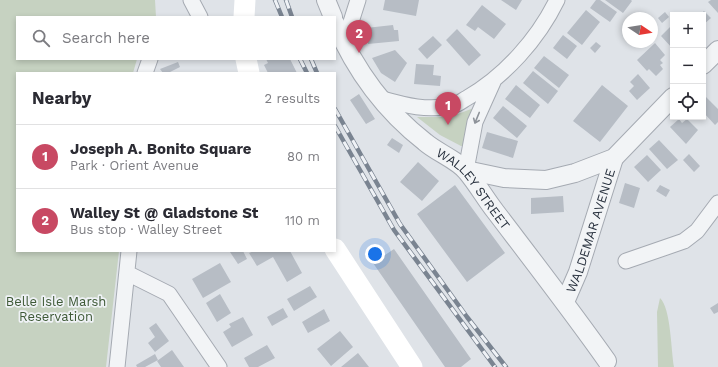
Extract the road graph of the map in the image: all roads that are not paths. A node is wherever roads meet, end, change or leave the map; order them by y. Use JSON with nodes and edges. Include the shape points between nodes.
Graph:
{"nodes":[{"id":1,"x":191,"y":0,"type":"edge"},
{"id":2,"x":231,"y":0,"type":"edge"},
{"id":3,"x":245,"y":0,"type":"edge"},
{"id":4,"x":326,"y":0,"type":"edge"},
{"id":5,"x":358,"y":0,"type":"edge"},
{"id":6,"x":557,"y":0,"type":"edge"},
{"id":7,"x":567,"y":0,"type":"edge"},
{"id":8,"x":550,"y":15,"type":"junction"},
{"id":9,"x":199,"y":16,"type":"edge"},
{"id":10,"x":230,"y":16,"type":"edge"},
{"id":11,"x":244,"y":16,"type":"edge"},
{"id":12,"x":333,"y":16,"type":"edge"},
{"id":13,"x":336,"y":24,"type":"edge"},
{"id":14,"x":344,"y":44,"type":"junction"},
{"id":15,"x":718,"y":50,"type":"edge"},
{"id":16,"x":150,"y":60,"type":"edge"},
{"id":17,"x":232,"y":60,"type":"edge"},
{"id":18,"x":246,"y":60,"type":"edge"},
{"id":19,"x":706,"y":63,"type":"edge"},
{"id":20,"x":145,"y":72,"type":"edge"},
{"id":21,"x":234,"y":72,"type":"edge"},
{"id":22,"x":249,"y":72,"type":"edge"},
{"id":23,"x":493,"y":82,"type":"junction"},
{"id":24,"x":379,"y":98,"type":"junction"},
{"id":25,"x":670,"y":100,"type":"edge"},
{"id":26,"x":614,"y":158,"type":"junction"},
{"id":27,"x":466,"y":170,"type":"junction"},
{"id":28,"x":718,"y":203,"type":"edge"},
{"id":29,"x":336,"y":251,"type":"edge"},
{"id":30,"x":129,"y":252,"type":"edge"},
{"id":31,"x":626,"y":260,"type":"dead end"},
{"id":32,"x":127,"y":272,"type":"junction"},
{"id":33,"x":565,"y":302,"type":"junction"},
{"id":34,"x":607,"y":361,"type":"dead end"},
{"id":35,"x":117,"y":367,"type":"edge"},
{"id":36,"x":219,"y":367,"type":"edge"},
{"id":37,"x":412,"y":367,"type":"edge"}],
"edges":[{"from":1,"to":9,"type":"street"},
{"from":2,"to":10,"type":"main road"},
{"from":3,"to":11,"type":"main road"},
{"from":4,"to":12,"type":"street"},
{"from":5,"to":14,"type":"street"},
{"from":6,"to":8,"type":"street"},
{"from":7,"to":8,"type":"street"},
{"from":8,"to":23,"type":"street"},
{"from":13,"to":14,"type":"street","name":"WALLEY STREET"},
{"from":14,"to":24,"type":"street","name":"WALLEY STREET"},
{"from":15,"to":19,"type":"street"},
{"from":16,"to":20,"type":"street"},
{"from":17,"to":21,"type":"main road"},
{"from":18,"to":22,"type":"main road"},
{"from":23,"to":24,"type":"street","via":[[455,105],[431,109],[405,106]]},
{"from":23,"to":27,"type":"street","one_way":true,"via":[[475,122]]},
{"from":24,"to":27,"type":"street","name":"WALLEY STREET","via":[[425,143]]},
{"from":25,"to":26,"type":"street","name":"WALDEMAR AVENUE"},
{"from":26,"to":27,"type":"street","name":"WALDEMAR AVENUE","via":[[575,173],[546,180],[504,178]]},
{"from":26,"to":33,"type":"street","name":"WALDEMAR AVENUE","via":[[578,272]]},
{"from":27,"to":33,"type":"street","name":"WALLEY STREET"},
{"from":28,"to":31,"type":"street","via":[[697,231],[684,241]]},
{"from":29,"to":37,"type":"main road"},
{"from":30,"to":32,"type":"street"},
{"from":32,"to":35,"type":"street"},
{"from":32,"to":36,"type":"street","via":[[169,294]]},
{"from":33,"to":34,"type":"street","name":"WALLEY STREET"}]}
